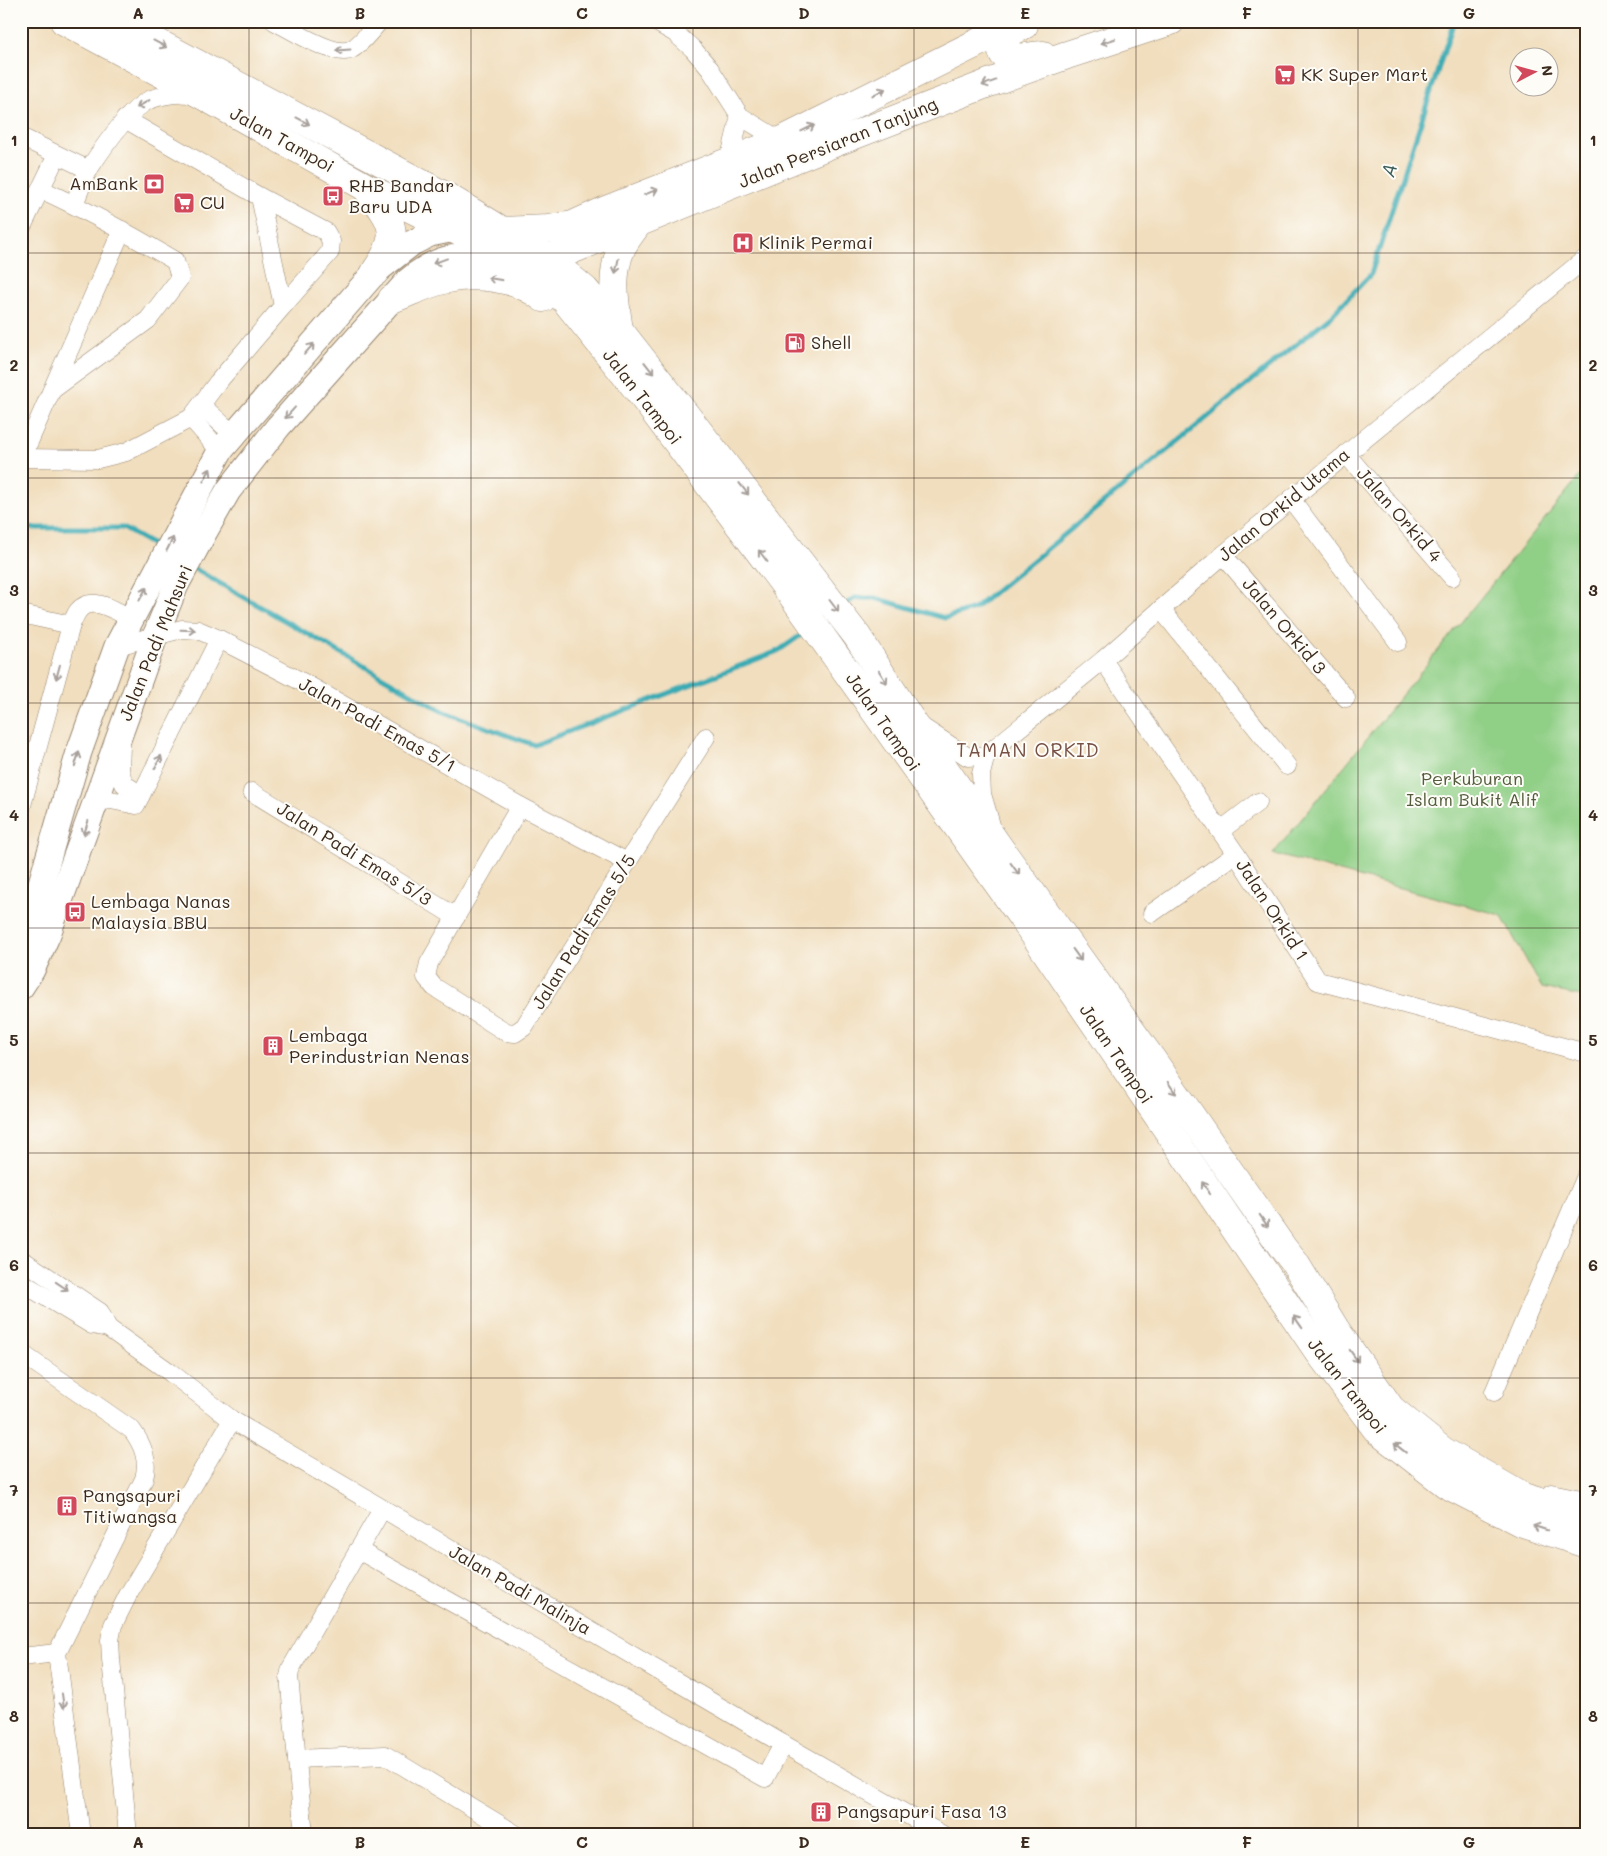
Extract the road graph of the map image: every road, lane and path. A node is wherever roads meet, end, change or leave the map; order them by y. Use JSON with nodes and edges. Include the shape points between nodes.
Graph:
{"nodes":[{"id":1,"x":64,"y":21,"type":"edge"},
{"id":2,"x":117,"y":21,"type":"edge"},
{"id":3,"x":274,"y":21,"type":"edge"},
{"id":4,"x":380,"y":21,"type":"edge"},
{"id":5,"x":654,"y":21,"type":"edge"},
{"id":6,"x":1021,"y":21,"type":"edge"},
{"id":7,"x":1031,"y":21,"type":"edge"},
{"id":8,"x":1171,"y":21,"type":"edge"},
{"id":9,"x":1067,"y":55,"type":"junction"},
{"id":10,"x":200,"y":94,"type":"junction"},
{"id":11,"x":740,"y":116,"type":"junction"},
{"id":12,"x":125,"y":119,"type":"junction"},
{"id":13,"x":21,"y":137,"type":"edge"},
{"id":14,"x":781,"y":141,"type":"junction"},
{"id":15,"x":57,"y":155,"type":"junction"},
{"id":16,"x":729,"y":161,"type":"junction"},
{"id":17,"x":89,"y":170,"type":"junction"},
{"id":18,"x":364,"y":186,"type":"junction"},
{"id":19,"x":40,"y":189,"type":"junction"},
{"id":20,"x":260,"y":197,"type":"junction"},
{"id":21,"x":447,"y":197,"type":"junction"},
{"id":22,"x":74,"y":204,"type":"junction"},
{"id":23,"x":606,"y":210,"type":"junction"},
{"id":24,"x":638,"y":223,"type":"junction"},
{"id":25,"x":21,"y":229,"type":"edge"},
{"id":26,"x":454,"y":229,"type":"junction"},
{"id":27,"x":122,"y":230,"type":"junction"},
{"id":28,"x":505,"y":242,"type":"junction"},
{"id":29,"x":547,"y":258,"type":"junction"},
{"id":30,"x":1586,"y":258,"type":"edge"},
{"id":31,"x":375,"y":272,"type":"junction"},
{"id":32,"x":392,"y":299,"type":"junction"},
{"id":33,"x":282,"y":306,"type":"junction"},
{"id":34,"x":619,"y":330,"type":"junction"},
{"id":35,"x":52,"y":390,"type":"junction"},
{"id":36,"x":640,"y":393,"type":"junction"},
{"id":37,"x":196,"y":411,"type":"junction"},
{"id":38,"x":227,"y":443,"type":"junction"},
{"id":39,"x":1346,"y":454,"type":"junction"},
{"id":40,"x":22,"y":458,"type":"edge"},
{"id":41,"x":1291,"y":499,"type":"junction"},
{"id":42,"x":1223,"y":555,"type":"junction"},
{"id":43,"x":1452,"y":577,"type":"dead end"},
{"id":44,"x":166,"y":578,"type":"junction"},
{"id":45,"x":1161,"y":609,"type":"junction"},
{"id":46,"x":21,"y":614,"type":"edge"},
{"id":47,"x":130,"y":618,"type":"junction"},
{"id":48,"x":71,"y":625,"type":"junction"},
{"id":49,"x":156,"y":634,"type":"junction"},
{"id":50,"x":220,"y":639,"type":"junction"},
{"id":51,"x":1398,"y":642,"type":"dead end"},
{"id":52,"x":116,"y":646,"type":"junction"},
{"id":53,"x":1103,"y":660,"type":"junction"},
{"id":54,"x":1346,"y":698,"type":"dead end"},
{"id":55,"x":911,"y":720,"type":"junction"},
{"id":56,"x":122,"y":726,"type":"junction"},
{"id":57,"x":706,"y":738,"type":"dead end"},
{"id":58,"x":986,"y":755,"type":"junction"},
{"id":59,"x":1287,"y":766,"type":"dead end"},
{"id":60,"x":252,"y":792,"type":"dead end"},
{"id":61,"x":139,"y":800,"type":"junction"},
{"id":62,"x":95,"y":802,"type":"junction"},
{"id":63,"x":1258,"y":802,"type":"dead end"},
{"id":64,"x":520,"y":806,"type":"junction"},
{"id":65,"x":21,"y":809,"type":"edge"},
{"id":66,"x":1220,"y":831,"type":"junction"},
{"id":67,"x":996,"y":843,"type":"junction"},
{"id":68,"x":1236,"y":854,"type":"junction"},
{"id":69,"x":627,"y":862,"type":"junction"},
{"id":70,"x":1152,"y":913,"type":"dead end"},
{"id":71,"x":456,"y":917,"type":"junction"},
{"id":72,"x":21,"y":938,"type":"edge"},
{"id":73,"x":21,"y":987,"type":"edge"},
{"id":74,"x":1586,"y":1053,"type":"edge"},
{"id":75,"x":1586,"y":1176,"type":"edge"},
{"id":76,"x":21,"y":1259,"type":"edge"},
{"id":77,"x":21,"y":1282,"type":"edge"},
{"id":78,"x":108,"y":1328,"type":"junction"},
{"id":79,"x":21,"y":1353,"type":"edge"},
{"id":80,"x":1494,"y":1392,"type":"dead end"},
{"id":81,"x":232,"y":1420,"type":"junction"},
{"id":82,"x":1469,"y":1466,"type":"junction"},
{"id":83,"x":1586,"y":1500,"type":"edge"},
{"id":84,"x":382,"y":1508,"type":"junction"},
{"id":85,"x":1586,"y":1516,"type":"edge"},
{"id":86,"x":1586,"y":1544,"type":"edge"},
{"id":87,"x":358,"y":1550,"type":"junction"},
{"id":88,"x":57,"y":1653,"type":"junction"},
{"id":89,"x":21,"y":1657,"type":"edge"},
{"id":90,"x":783,"y":1744,"type":"junction"},
{"id":91,"x":297,"y":1759,"type":"junction"},
{"id":92,"x":506,"y":1832,"type":"edge"},
{"id":93,"x":81,"y":1835,"type":"edge"},
{"id":94,"x":128,"y":1835,"type":"edge"},
{"id":95,"x":304,"y":1835,"type":"edge"},
{"id":96,"x":943,"y":1835,"type":"edge"}],
"edges":[{"from":1,"to":10,"type":"main road","name":"Jalan Tampoi"},
{"from":2,"to":21,"type":"main road","name":"Jalan Tampoi","one_way":true},
{"from":4,"to":3,"type":"street","one_way":true,"via":[[353,49],[343,52],[332,50]]},
{"from":5,"to":11,"type":"street","via":[[693,49]]},
{"from":14,"to":6,"type":"main road","name":"Jalan Persiaran Tanjung","one_way":true},
{"from":7,"to":9,"type":"main road","via":[[1004,40],[1002,51],[1006,56]]},
{"from":8,"to":9,"type":"main road","name":"Jalan Persiaran Tanjung","one_way":true},
{"from":9,"to":24,"type":"main road","name":"Jalan Persiaran Tanjung","one_way":true,"via":[[843,139]]},
{"from":10,"to":12,"type":"street","one_way":true,"via":[[180,93],[150,100]]},
{"from":10,"to":18,"type":"main road","name":"Jalan Tampoi"},
{"from":11,"to":14,"type":"street"},
{"from":11,"to":16,"type":"street"},
{"from":12,"to":17,"type":"street"},
{"from":12,"to":20,"type":"street"},
{"from":13,"to":15,"type":"street"},
{"from":14,"to":16,"type":"main road","name":"Jalan Persiaran Tanjung"},
{"from":15,"to":17,"type":"street"},
{"from":15,"to":19,"type":"street"},
{"from":23,"to":16,"type":"main road","name":"Jalan Persiaran Tanjung","one_way":true},
{"from":17,"to":22,"type":"street"},
{"from":18,"to":26,"type":"main road","name":"Jalan Tampoi"},
{"from":18,"to":31,"type":"main road","via":[[384,209],[392,231],[387,254]]},
{"from":19,"to":22,"type":"street"},
{"from":19,"to":25,"type":"street"},
{"from":20,"to":33,"type":"street"},
{"from":20,"to":33,"type":"street","via":[[326,232],[331,241],[330,252]]},
{"from":21,"to":23,"type":"main road","via":[[521,215],[560,217]]},
{"from":21,"to":28,"type":"main road","name":"Jalan Tampoi"},
{"from":22,"to":27,"type":"street"},
{"from":23,"to":28,"type":"main road","name":"Jalan Persiaran Tanjung","via":[[573,225]]},
{"from":24,"to":29,"type":"main road","name":"Jalan Persiaran Tanjung"},
{"from":24,"to":34,"type":"main road","one_way":true,"via":[[621,249],[617,267],[614,301]]},
{"from":26,"to":28,"type":"main road","name":"Jalan Persiaran Tanjung"},
{"from":26,"to":31,"type":"main road","name":"Jalan Padi Mahsuri","via":[[430,234],[412,243]]},
{"from":27,"to":35,"type":"street"},
{"from":27,"to":35,"type":"street","via":[[175,261],[180,278],[148,320]]},
{"from":28,"to":29,"type":"main road","name":"Jalan Tampoi"},
{"from":28,"to":32,"type":"main road","name":"Jalan Padi Mahsuri","one_way":true,"via":[[440,260],[422,269]]},
{"from":28,"to":36,"type":"main road","name":"Jalan Tampoi","via":[[565,300]]},
{"from":29,"to":34,"type":"main road","name":"Jalan Tampoi","via":[[586,290]]},
{"from":30,"to":39,"type":"street","name":"Jalan Orkid Utama"},
{"from":38,"to":31,"type":"main road","name":"Jalan Padi Mahsuri","one_way":true},
{"from":36,"to":32,"type":"main road","one_way":true,"via":[[606,369],[564,316],[537,292],[520,284],[481,277],[443,280]]},
{"from":32,"to":44,"type":"main road","name":"Jalan Padi Mahsuri","one_way":true,"via":[[278,427],[228,491],[204,533]]},
{"from":33,"to":37,"type":"street"},
{"from":34,"to":55,"type":"main road","name":"Jalan Tampoi","one_way":true,"via":[[857,636]]},
{"from":35,"to":40,"type":"street"},
{"from":86,"to":36,"type":"main road","name":"Jalan Tampoi","one_way":true,"via":[[1520,1522],[1446,1484],[1378,1431],[1305,1332],[1036,937],[832,650]]},
{"from":37,"to":38,"type":"street"},
{"from":37,"to":40,"type":"street","via":[[126,452],[98,459]]},
{"from":44,"to":38,"type":"main road","name":"Jalan Padi Mahsuri","one_way":true,"via":[[184,518]]},
{"from":39,"to":41,"type":"street","name":"Jalan Orkid Utama"},
{"from":39,"to":43,"type":"street","name":"Jalan Orkid 4"},
{"from":41,"to":42,"type":"street","name":"Jalan Orkid Utama"},
{"from":41,"to":51,"type":"street"},
{"from":42,"to":45,"type":"street","name":"Jalan Orkid Utama"},
{"from":42,"to":54,"type":"street","name":"Jalan Orkid 3"},
{"from":47,"to":44,"type":"main road","name":"Jalan Padi Mahsuri","one_way":true},
{"from":44,"to":49,"type":"main road","name":"Jalan Padi Mahsuri"},
{"from":45,"to":53,"type":"street","name":"Jalan Orkid Utama"},
{"from":45,"to":59,"type":"street"},
{"from":46,"to":48,"type":"street"},
{"from":47,"to":48,"type":"street","via":[[99,604],[87,604],[78,610]]},
{"from":47,"to":52,"type":"main road","name":"Jalan Padi Mahsuri"},
{"from":48,"to":65,"type":"street","one_way":true},
{"from":49,"to":50,"type":"street","name":"Jalan Padi Emas 5/1","one_way":true,"via":[[182,629],[198,630]]},
{"from":49,"to":52,"type":"street","name":"Jalan Padi Emas 5/1"},
{"from":49,"to":56,"type":"main road","name":"Jalan Padi Mahsuri"},
{"from":61,"to":50,"type":"street","one_way":true},
{"from":50,"to":64,"type":"street","name":"Jalan Padi Emas 5/1","via":[[308,685]]},
{"from":72,"to":52,"type":"main road","name":"Jalan Padi Mahsuri","one_way":true},
{"from":53,"to":58,"type":"street","name":"Jalan Orkid Utama"},
{"from":53,"to":66,"type":"street","name":"Jalan Orkid 1"},
{"from":55,"to":58,"type":"street","via":[[968,757]]},
{"from":55,"to":67,"type":"main road","name":"Jalan Tampoi"},
{"from":56,"to":61,"type":"street","via":[[120,770],[124,784]]},
{"from":56,"to":62,"type":"main road","name":"Jalan Padi Mahsuri"},
{"from":57,"to":69,"type":"street","name":"Jalan Padi Emas 5/5"},
{"from":58,"to":67,"type":"street","via":[[981,774],[982,794]]},
{"from":60,"to":71,"type":"street","name":"Jalan Padi Emas 5/3"},
{"from":61,"to":62,"type":"street"},
{"from":62,"to":73,"type":"main road","name":"Jalan Padi Mahsuri","one_way":true,"via":[[48,934]]},
{"from":63,"to":66,"type":"street"},
{"from":64,"to":69,"type":"street","name":"Jalan Padi Emas 5/1"},
{"from":64,"to":71,"type":"street"},
{"from":66,"to":68,"type":"street","name":"Jalan Orkid 1"},
{"from":67,"to":82,"type":"main road","name":"Jalan Tampoi","one_way":true,"via":[[1295,1263],[1336,1330],[1391,1409],[1442,1451]]},
{"from":68,"to":70,"type":"street"},
{"from":68,"to":74,"type":"street","name":"Jalan Orkid 1","via":[[1318,982]]},
{"from":69,"to":71,"type":"street","name":"Jalan Padi Emas 5/5","via":[[524,1027],[516,1033],[506,1032],[434,987],[426,977],[429,963]]},
{"from":75,"to":80,"type":"street"},
{"from":76,"to":78,"type":"street","name":"Jalan Padi Malinja","one_way":true,"via":[[100,1312]]},
{"from":77,"to":78,"type":"street","name":"Jalan Padi Malinja","via":[[92,1325]]},
{"from":78,"to":81,"type":"street","name":"Jalan Padi Malinja"},
{"from":79,"to":88,"type":"street","via":[[132,1430],[141,1442],[147,1469]]},
{"from":81,"to":84,"type":"street","name":"Jalan Padi Malinja"},
{"from":81,"to":94,"type":"street","via":[[113,1625],[111,1660]]},
{"from":82,"to":83,"type":"street","via":[[1553,1494]]},
{"from":82,"to":85,"type":"main road","name":"Jalan Tampoi","via":[[1523,1497]]},
{"from":84,"to":87,"type":"street"},
{"from":84,"to":90,"type":"street","name":"Jalan Padi Malinja"},
{"from":87,"to":90,"type":"street","via":[[765,1778]]},
{"from":87,"to":91,"type":"street","via":[[291,1668],[289,1685]]},
{"from":88,"to":89,"type":"street"},
{"from":88,"to":93,"type":"street","one_way":true},
{"from":90,"to":96,"type":"street","name":"Jalan Padi Malinja"},
{"from":91,"to":92,"type":"street","via":[[385,1755]]},
{"from":91,"to":95,"type":"street"}]}
